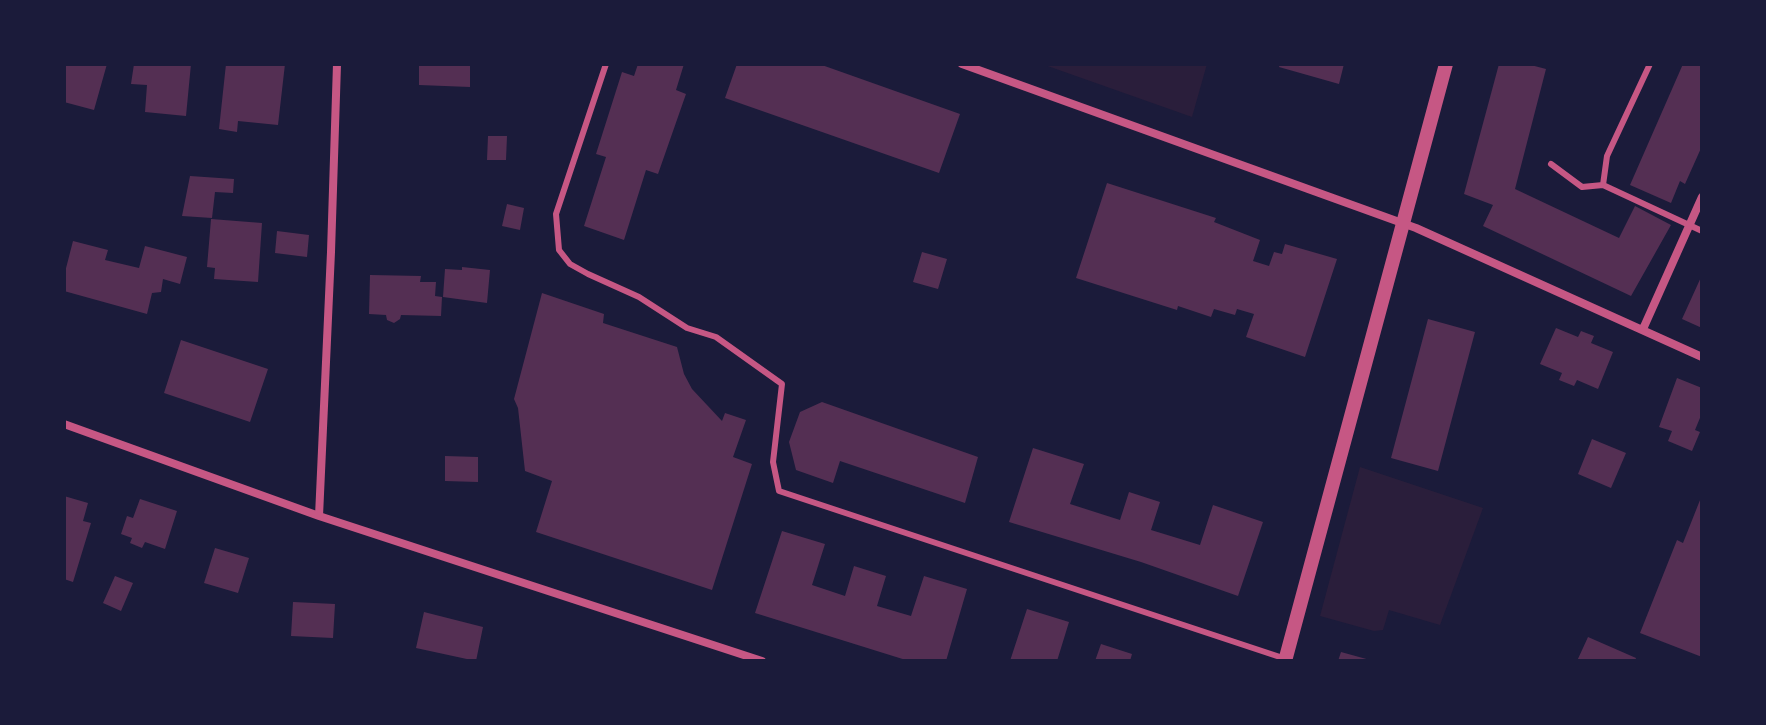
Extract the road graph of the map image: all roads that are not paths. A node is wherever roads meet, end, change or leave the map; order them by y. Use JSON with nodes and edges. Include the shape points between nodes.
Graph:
{"nodes":[{"id":1,"x":337,"y":64,"type":"edge"},
{"id":2,"x":606,"y":64,"type":"edge"},
{"id":3,"x":962,"y":64,"type":"edge"},
{"id":4,"x":1446,"y":64,"type":"edge"},
{"id":5,"x":1650,"y":64,"type":"edge"},
{"id":6,"x":1551,"y":164,"type":"dead end"},
{"id":7,"x":1603,"y":185,"type":"junction"},
{"id":8,"x":1702,"y":197,"type":"edge"},
{"id":9,"x":1405,"y":224,"type":"junction"},
{"id":10,"x":1689,"y":225,"type":"junction"},
{"id":11,"x":1702,"y":231,"type":"edge"},
{"id":12,"x":1643,"y":329,"type":"junction"},
{"id":13,"x":1702,"y":357,"type":"edge"},
{"id":14,"x":64,"y":424,"type":"edge"},
{"id":15,"x":319,"y":516,"type":"junction"},
{"id":16,"x":1285,"y":660,"type":"edge"},
{"id":17,"x":762,"y":661,"type":"edge"}],
"edges":[{"from":1,"to":15,"type":"street"},
{"from":2,"to":16,"type":"lane","via":[[556,214],[559,250],[570,264],[639,297],[687,328],[716,337],[782,384],[773,462],[779,491]]},
{"from":3,"to":9,"type":"street"},
{"from":4,"to":9,"type":"street"},
{"from":5,"to":7,"type":"lane","via":[[1607,156]]},
{"from":6,"to":7,"type":"lane","via":[[1582,187]]},
{"from":7,"to":10,"type":"lane"},
{"from":8,"to":10,"type":"street"},
{"from":9,"to":12,"type":"street"},
{"from":9,"to":16,"type":"street"},
{"from":10,"to":11,"type":"lane"},
{"from":10,"to":12,"type":"street"},
{"from":12,"to":13,"type":"street"},
{"from":14,"to":15,"type":"street"},
{"from":15,"to":17,"type":"street"}]}
